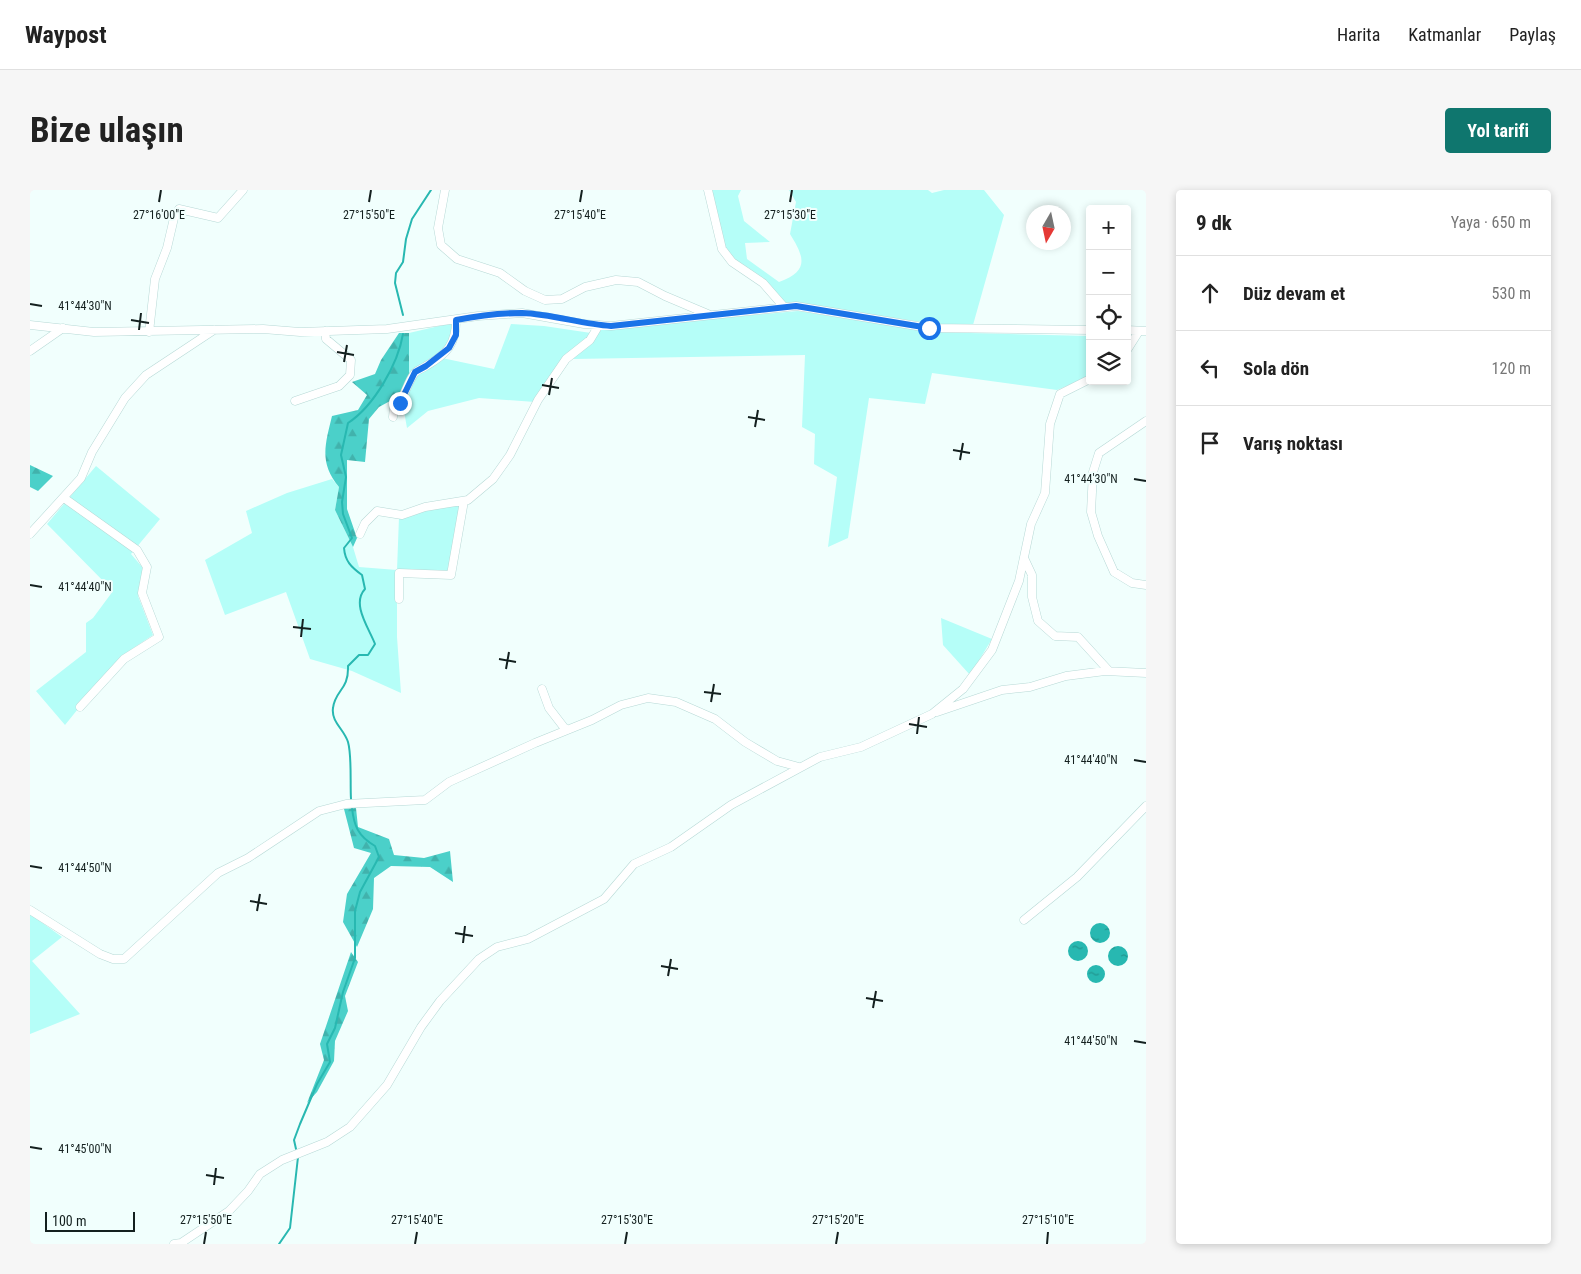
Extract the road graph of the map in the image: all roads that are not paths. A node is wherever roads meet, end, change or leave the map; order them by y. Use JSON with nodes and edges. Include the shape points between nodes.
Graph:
{"nodes":[{"id":1,"x":243,"y":190,"type":"edge"},
{"id":2,"x":444,"y":190,"type":"edge"},
{"id":3,"x":708,"y":190,"type":"edge"},
{"id":4,"x":784,"y":307,"type":"junction"},
{"id":5,"x":712,"y":316,"type":"junction"},
{"id":6,"x":456,"y":320,"type":"junction"},
{"id":7,"x":30,"y":325,"type":"edge"},
{"id":8,"x":599,"y":325,"type":"junction"},
{"id":9,"x":63,"y":328,"type":"junction"},
{"id":10,"x":214,"y":330,"type":"junction"},
{"id":11,"x":1086,"y":330,"type":"edge"},
{"id":12,"x":325,"y":331,"type":"junction"},
{"id":13,"x":1143,"y":331,"type":"edge"},
{"id":14,"x":149,"y":332,"type":"junction"},
{"id":15,"x":1131,"y":345,"type":"edge"},
{"id":16,"x":30,"y":351,"type":"edge"},
{"id":17,"x":1086,"y":381,"type":"edge"},
{"id":18,"x":295,"y":401,"type":"dead end"},
{"id":19,"x":392,"y":417,"type":"dead end"},
{"id":20,"x":1146,"y":421,"type":"edge"},
{"id":21,"x":64,"y":498,"type":"junction"},
{"id":22,"x":464,"y":501,"type":"junction"},
{"id":23,"x":30,"y":534,"type":"edge"},
{"id":24,"x":360,"y":534,"type":"dead end"},
{"id":25,"x":1024,"y":558,"type":"junction"},
{"id":26,"x":1146,"y":585,"type":"edge"},
{"id":27,"x":399,"y":599,"type":"dead end"},
{"id":28,"x":1109,"y":671,"type":"junction"},
{"id":29,"x":1146,"y":673,"type":"edge"},
{"id":30,"x":542,"y":689,"type":"dead end"},
{"id":31,"x":80,"y":707,"type":"dead end"},
{"id":32,"x":932,"y":714,"type":"junction"},
{"id":33,"x":566,"y":730,"type":"junction"},
{"id":34,"x":799,"y":768,"type":"junction"},
{"id":35,"x":1146,"y":806,"type":"edge"},
{"id":36,"x":30,"y":910,"type":"edge"},
{"id":37,"x":1024,"y":920,"type":"dead end"},
{"id":38,"x":174,"y":1244,"type":"edge"}],
"edges":[{"from":1,"to":14,"type":"street","via":[[218,218],[179,210],[155,279]]},
{"from":2,"to":5,"type":"street","via":[[438,228],[441,245],[457,259],[500,273],[525,291],[545,300],[562,299],[585,287],[616,280],[638,282]]},
{"from":3,"to":4,"type":"street","via":[[722,249],[732,262],[763,283]]},
{"from":4,"to":5,"type":"street"},
{"from":4,"to":11,"type":"street","via":[[796,306],[929,328]]},
{"from":5,"to":8,"type":"street"},
{"from":6,"to":8,"type":"street","via":[[522,313]]},
{"from":6,"to":12,"type":"street","via":[[387,329]]},
{"from":6,"to":19,"type":"street","via":[[456,335],[449,348],[415,372],[400,403],[394,407]]},
{"from":7,"to":9,"type":"street"},
{"from":8,"to":22,"type":"street","via":[[590,340],[566,359],[538,400],[510,455],[493,479]]},
{"from":9,"to":14,"type":"street","via":[[94,332]]},
{"from":9,"to":16,"type":"street"},
{"from":10,"to":12,"type":"street"},
{"from":10,"to":14,"type":"street"},
{"from":10,"to":21,"type":"street","via":[[146,375],[125,398],[92,452],[81,478]]},
{"from":12,"to":18,"type":"street","via":[[326,339],[351,360],[350,375],[339,386]]},
{"from":13,"to":15,"type":"street"},
{"from":17,"to":25,"type":"street","via":[[1060,394],[1050,424],[1045,492],[1031,524]]},
{"from":20,"to":26,"type":"street","via":[[1099,453],[1093,472],[1091,512],[1114,572],[1132,584]]},
{"from":21,"to":23,"type":"street"},
{"from":21,"to":31,"type":"street","via":[[137,550],[147,567],[142,594],[159,637],[124,659]]},
{"from":22,"to":24,"type":"street","via":[[425,507],[402,515],[377,511],[365,523]]},
{"from":22,"to":27,"type":"street","via":[[451,575],[399,573]]},
{"from":25,"to":28,"type":"street","via":[[1032,574],[1032,598],[1038,621],[1055,636],[1078,637]]},
{"from":25,"to":32,"type":"street","via":[[1019,581],[992,650],[963,689]]},
{"from":28,"to":29,"type":"street"},
{"from":28,"to":32,"type":"street","via":[[1066,676],[1030,687],[1002,690]]},
{"from":30,"to":33,"type":"street","via":[[549,708]]},
{"from":32,"to":34,"type":"street","via":[[861,747],[820,757]]},
{"from":33,"to":34,"type":"street","via":[[621,705],[648,698],[676,702],[715,719],[777,761]]},
{"from":33,"to":36,"type":"street","via":[[448,782],[425,800],[346,804],[319,811],[248,858],[218,873],[124,959],[100,954]]},
{"from":34,"to":38,"type":"street","via":[[731,805],[671,847],[634,864],[604,899],[528,939],[497,947],[479,959],[440,1001],[387,1085],[350,1127],[327,1142],[282,1160],[260,1174],[229,1211],[181,1243]]},
{"from":35,"to":37,"type":"street","via":[[1077,877]]}]}
